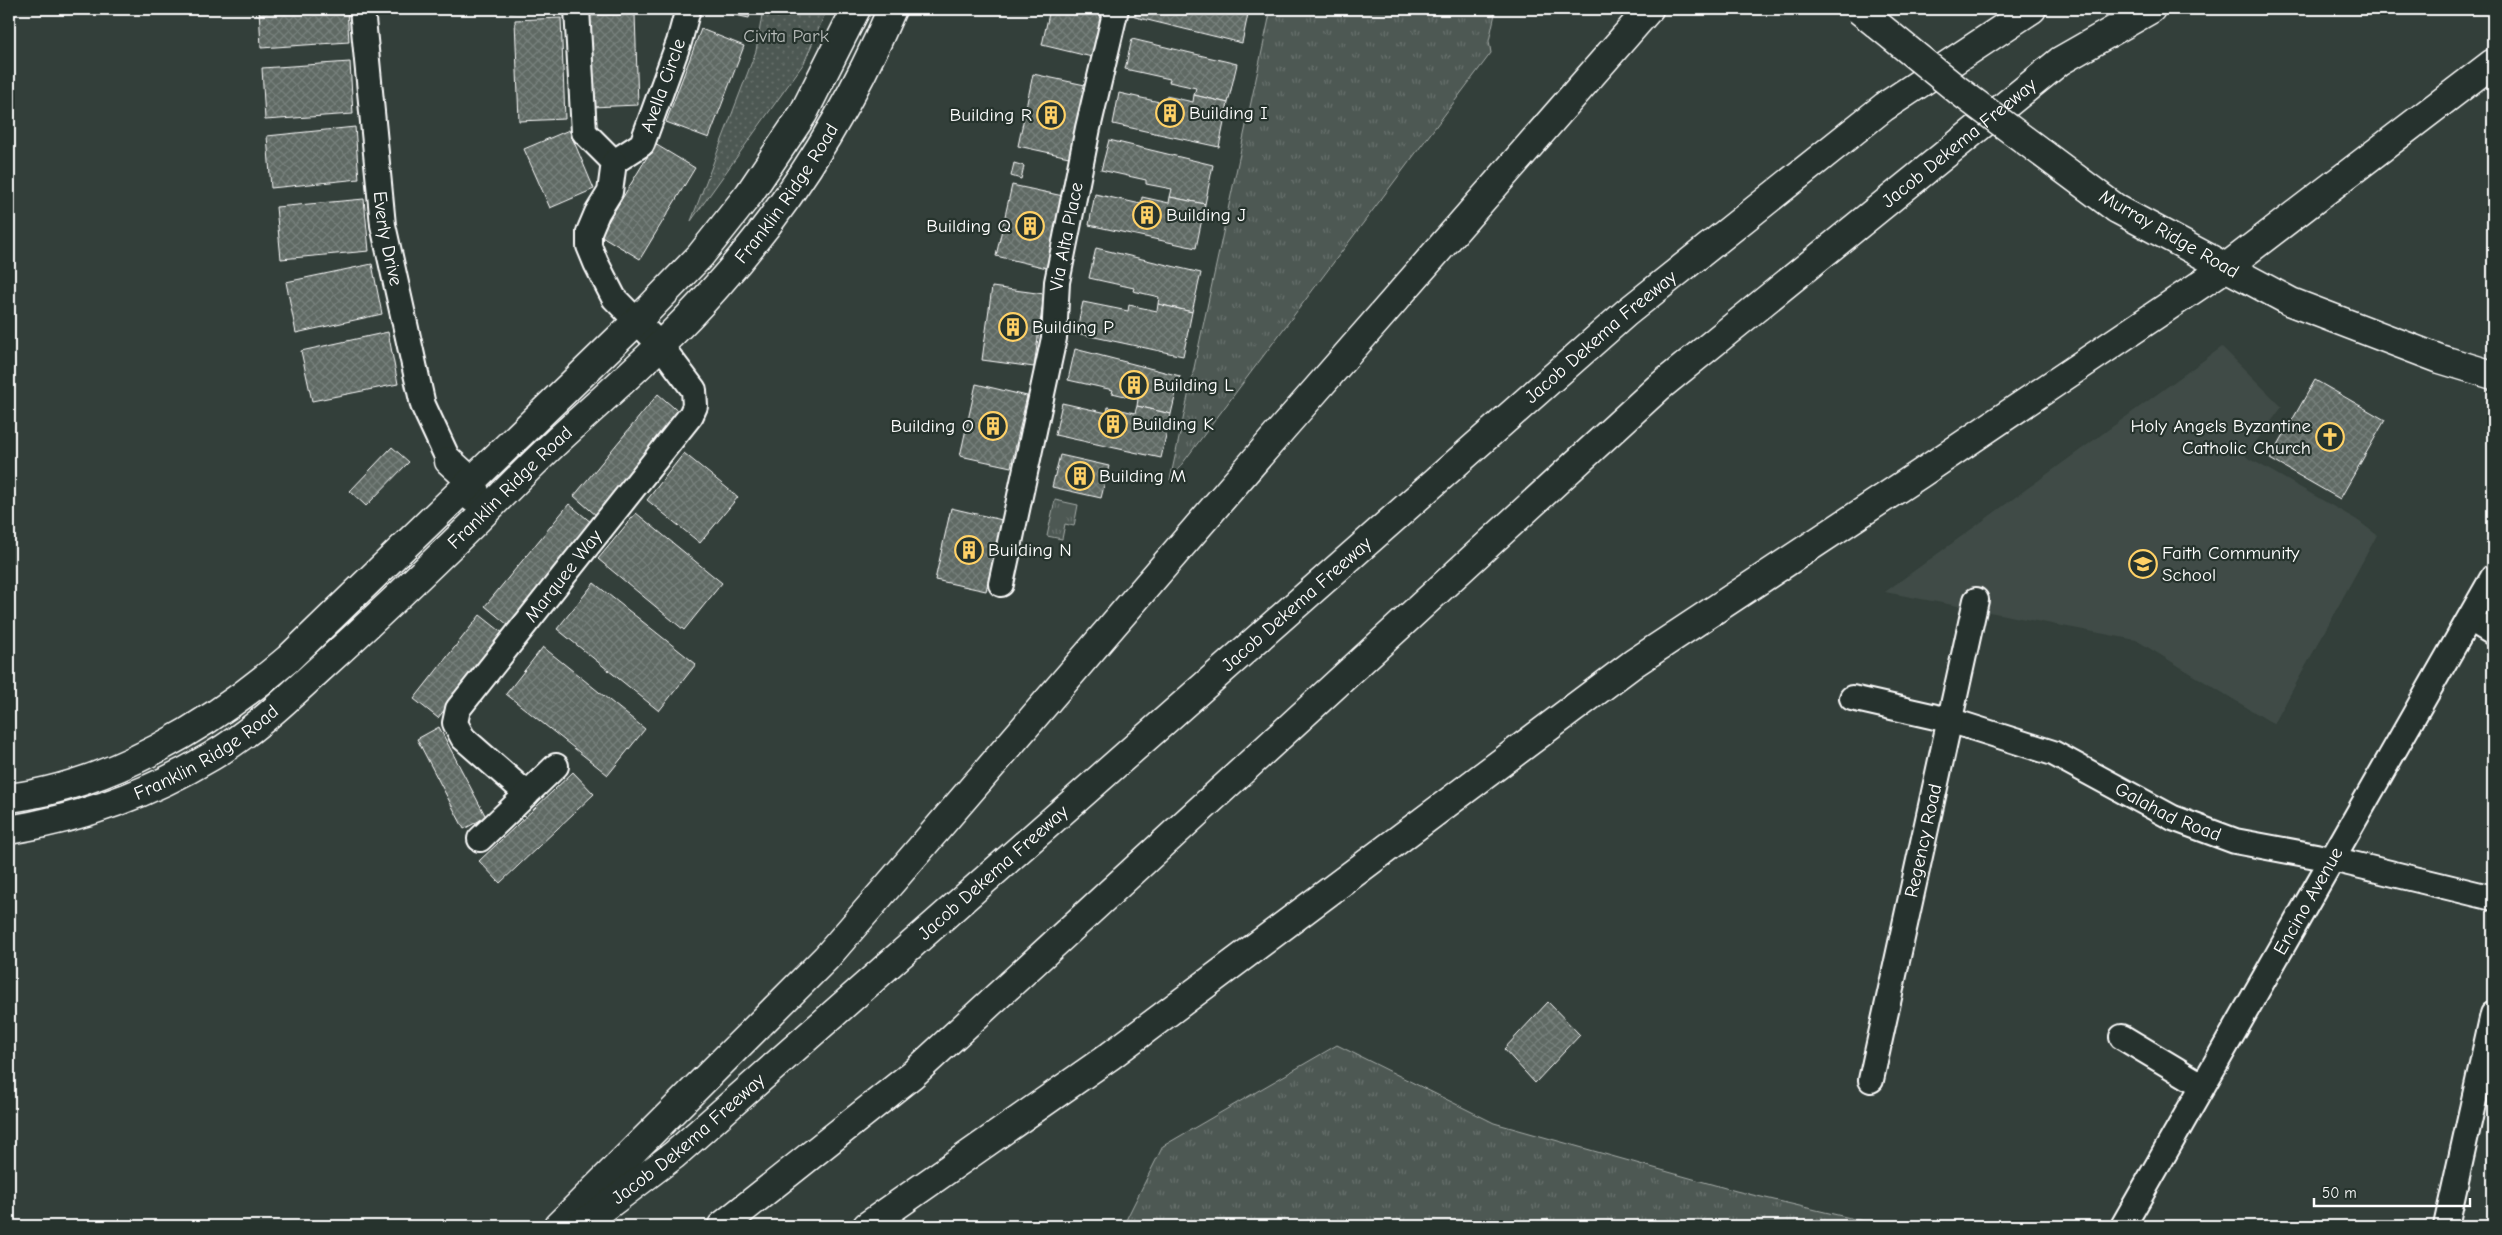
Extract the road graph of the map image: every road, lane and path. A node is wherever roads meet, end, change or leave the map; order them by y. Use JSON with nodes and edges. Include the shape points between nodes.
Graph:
{"nodes":[{"id":1,"x":362,"y":9,"type":"edge"},
{"id":2,"x":577,"y":9,"type":"edge"},
{"id":3,"x":688,"y":9,"type":"edge"},
{"id":4,"x":856,"y":9,"type":"edge"},
{"id":5,"x":892,"y":9,"type":"edge"},
{"id":6,"x":1116,"y":9,"type":"edge"},
{"id":7,"x":1649,"y":9,"type":"edge"},
{"id":8,"x":1858,"y":9,"type":"edge"},
{"id":9,"x":2032,"y":9,"type":"edge"},
{"id":10,"x":2151,"y":9,"type":"edge"},
{"id":11,"x":2493,"y":63,"type":"edge"},
{"id":12,"x":614,"y":162,"type":"junction"},
{"id":13,"x":700,"y":256,"type":"junction"},
{"id":14,"x":2225,"y":268,"type":"junction"},
{"id":15,"x":637,"y":321,"type":"junction"},
{"id":16,"x":660,"y":346,"type":"junction"},
{"id":17,"x":2493,"y":375,"type":"edge"},
{"id":18,"x":582,"y":418,"type":"junction"},
{"id":19,"x":449,"y":461,"type":"joint"},
{"id":20,"x":471,"y":481,"type":"junction"},
{"id":21,"x":424,"y":572,"type":"junction"},
{"id":22,"x":2493,"y":577,"type":"edge"},
{"id":23,"x":1001,"y":584,"type":"dead end"},
{"id":24,"x":1976,"y":600,"type":"dead end"},
{"id":25,"x":2470,"y":619,"type":"junction"},
{"id":26,"x":2493,"y":633,"type":"edge"},
{"id":27,"x":255,"y":687,"type":"junction"},
{"id":28,"x":1852,"y":698,"type":"dead end"},
{"id":29,"x":1949,"y":720,"type":"junction"},
{"id":30,"x":192,"y":727,"type":"junction"},
{"id":31,"x":214,"y":755,"type":"junction"},
{"id":32,"x":556,"y":766,"type":"dead end"},
{"id":33,"x":527,"y":794,"type":"junction"},
{"id":34,"x":9,"y":798,"type":"edge"},
{"id":35,"x":123,"y":799,"type":"junction"},
{"id":36,"x":9,"y":830,"type":"edge"},
{"id":37,"x":480,"y":839,"type":"dead end"},
{"id":38,"x":2332,"y":859,"type":"junction"},
{"id":39,"x":2493,"y":898,"type":"edge"},
{"id":40,"x":2493,"y":1014,"type":"edge"},
{"id":41,"x":2122,"y":1037,"type":"dead end"},
{"id":42,"x":1871,"y":1080,"type":"dead end"},
{"id":43,"x":2202,"y":1085,"type":"junction"},
{"id":44,"x":558,"y":1226,"type":"edge"},
{"id":45,"x":580,"y":1226,"type":"edge"},
{"id":46,"x":722,"y":1226,"type":"edge"},
{"id":47,"x":867,"y":1226,"type":"edge"},
{"id":48,"x":2123,"y":1226,"type":"edge"},
{"id":49,"x":2446,"y":1226,"type":"edge"}],
"edges":[{"from":1,"to":19,"type":"street","name":"Everly Drive","via":[[383,225],[423,406]]},
{"from":2,"to":12,"type":"street","via":[[584,132]]},
{"from":3,"to":12,"type":"street","name":"Avella Circle","via":[[642,144]]},
{"from":4,"to":13,"type":"main road","name":"Franklin Ridge Road","via":[[802,114],[749,194]]},
{"from":5,"to":16,"type":"main road","name":"Franklin Ridge Road","via":[[853,93],[784,204],[715,288]]},
{"from":6,"to":23,"type":"street","name":"Via Alta Place","via":[[1056,282],[1054,338]]},
{"from":7,"to":44,"type":"main road","via":[[826,958]]},
{"from":8,"to":14,"type":"main road","name":"Murray Ridge Road","bridge":true,"via":[[1959,91],[2118,209]]},
{"from":9,"to":45,"type":"main road","name":"Jacob Dekema Freeway","via":[[1884,107],[1626,313],[674,1154]]},
{"from":10,"to":46,"type":"main road","name":"Jacob Dekema Freeway","via":[[2060,61],[1658,388],[913,1074]]},
{"from":11,"to":14,"type":"main road"},
{"from":12,"to":15,"type":"street","name":"Marquee Way","via":[[610,192],[589,232],[589,246],[614,298]]},
{"from":13,"to":15,"type":"main road","name":"Franklin Ridge Road"},
{"from":13,"to":16,"type":"main road","via":[[697,271],[657,315],[652,326]]},
{"from":14,"to":17,"type":"main road","name":"Murray Ridge Road","via":[[2291,302],[2440,359]]},
{"from":14,"to":47,"type":"main road","via":[[1634,662],[1110,1056]]},
{"from":15,"to":16,"type":"street","name":"Marquee Way"},
{"from":15,"to":18,"type":"main road","via":[[641,343],[596,388]]},
{"from":15,"to":20,"type":"main road","name":"Franklin Ridge Road"},
{"from":16,"to":18,"type":"main road","name":"Franklin Ridge Road"},
{"from":16,"to":33,"type":"street","name":"Marquee Way","via":[[694,390],[692,415],[458,709],[455,723],[463,738]]},
{"from":18,"to":21,"type":"main road","name":"Franklin Ridge Road"},
{"from":19,"to":20,"type":"main road"},
{"from":20,"to":21,"type":"main road","via":[[475,492],[470,508],[427,555]]},
{"from":20,"to":27,"type":"main road","name":"Franklin Ridge Road","via":[[288,659]]},
{"from":21,"to":31,"type":"main road","name":"Franklin Ridge Road","via":[[278,707]]},
{"from":22,"to":25,"type":"street","name":"Encino Avenue"},
{"from":24,"to":29,"type":"street","name":"Regency Road"},
{"from":25,"to":26,"type":"street"},
{"from":25,"to":38,"type":"street","name":"Encino Avenue"},
{"from":27,"to":30,"type":"main road","name":"Franklin Ridge Road"},
{"from":27,"to":31,"type":"main road","via":[[250,698],[214,728],[208,741]]},
{"from":28,"to":29,"type":"street","name":"Galahad Road"},
{"from":29,"to":38,"type":"street","name":"Galahad Road","via":[[2053,753],[2173,818],[2235,841]]},
{"from":29,"to":42,"type":"street","name":"Regency Road"},
{"from":30,"to":34,"type":"main road","name":"Franklin Ridge Road","via":[[168,742],[102,772],[30,795]]},
{"from":30,"to":35,"type":"main road","via":[[194,741],[188,753],[140,778]]},
{"from":31,"to":35,"type":"main road","name":"Franklin Ridge Road"},
{"from":32,"to":33,"type":"street"},
{"from":33,"to":37,"type":"street"},
{"from":35,"to":36,"type":"main road","name":"Franklin Ridge Road","via":[[53,823]]},
{"from":38,"to":39,"type":"street","name":"Galahad Road"},
{"from":38,"to":43,"type":"street","name":"Encino Avenue"},
{"from":40,"to":49,"type":"street"},
{"from":41,"to":43,"type":"street"},
{"from":43,"to":48,"type":"street","name":"Encino Avenue"}]}
